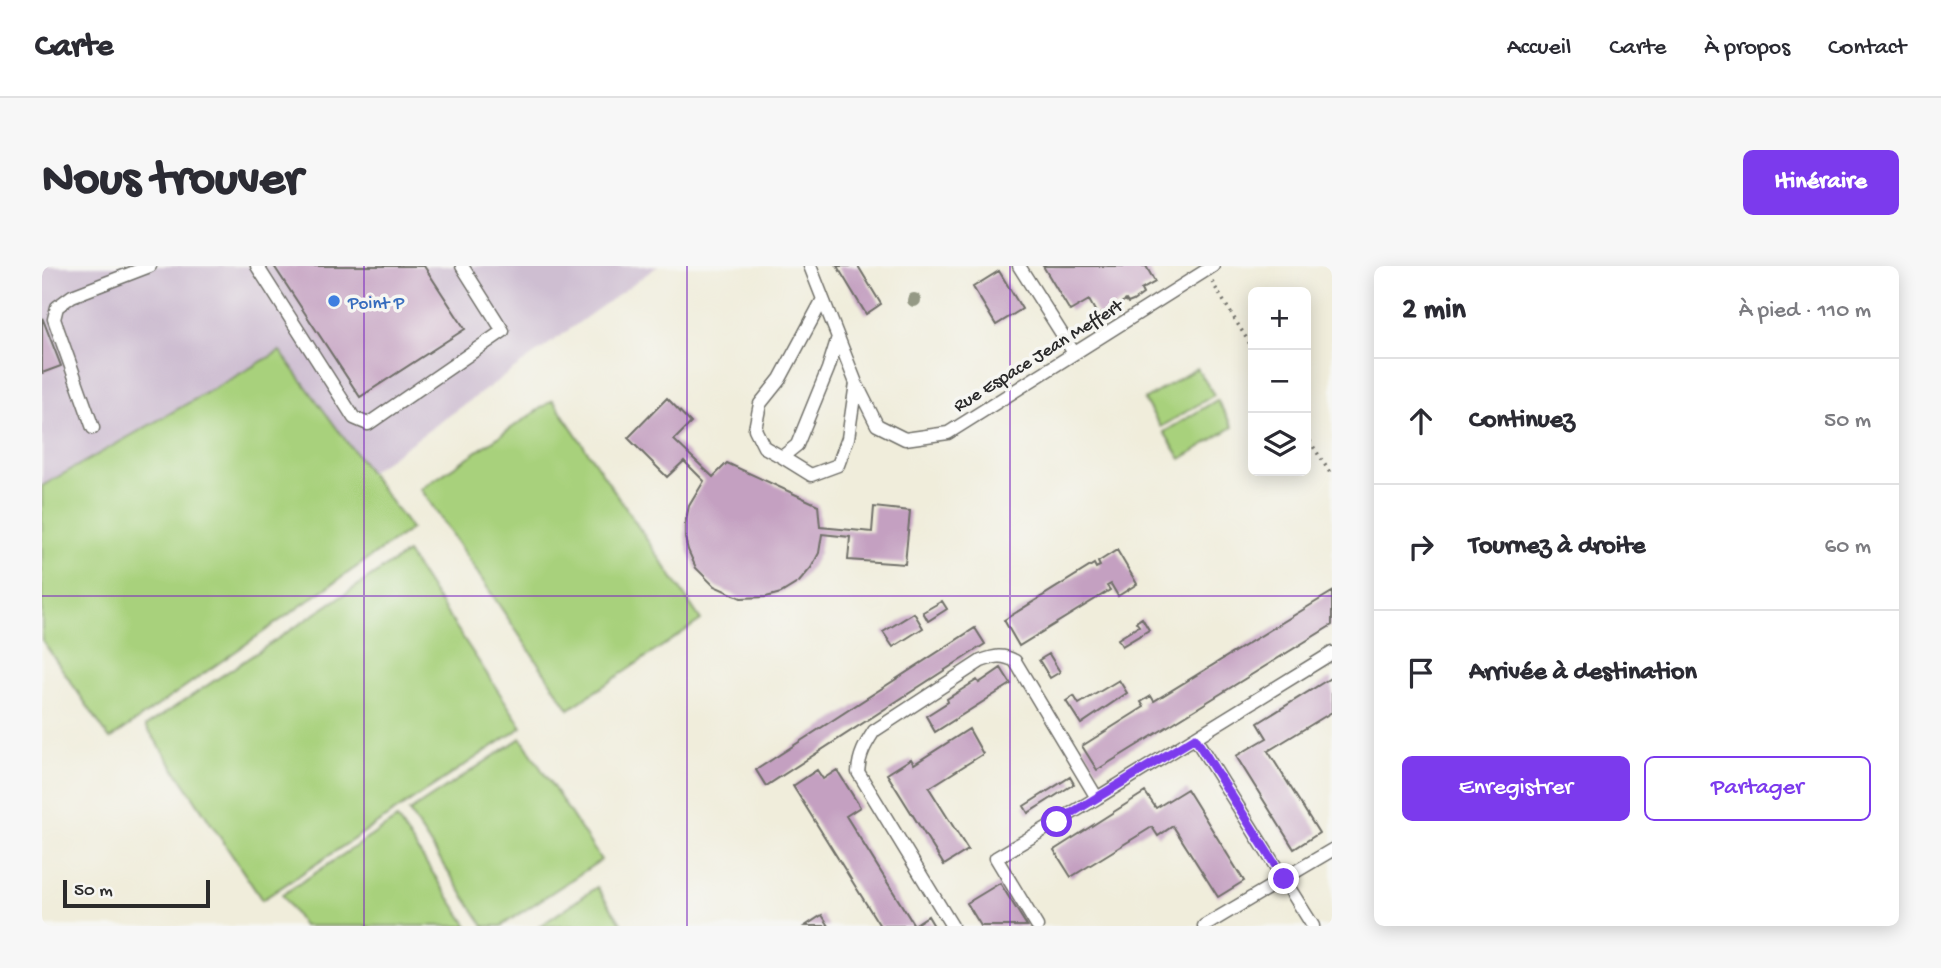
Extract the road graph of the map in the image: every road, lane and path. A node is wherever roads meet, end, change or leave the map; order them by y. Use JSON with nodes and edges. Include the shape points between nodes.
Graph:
{"nodes":[{"id":1,"x":150,"y":266,"type":"edge"},
{"id":2,"x":257,"y":266,"type":"edge"},
{"id":3,"x":461,"y":266,"type":"edge"},
{"id":4,"x":810,"y":266,"type":"edge"},
{"id":5,"x":1019,"y":266,"type":"edge"},
{"id":6,"x":1209,"y":269,"type":"edge"},
{"id":7,"x":823,"y":299,"type":"junction"},
{"id":8,"x":838,"y":337,"type":"junction"},
{"id":9,"x":1248,"y":340,"type":"edge"},
{"id":10,"x":1074,"y":353,"type":"junction"},
{"id":11,"x":856,"y":383,"type":"junction"},
{"id":12,"x":93,"y":428,"type":"dead end"},
{"id":13,"x":1311,"y":443,"type":"edge"},
{"id":14,"x":782,"y":457,"type":"junction"},
{"id":15,"x":1332,"y":476,"type":"edge"},
{"id":16,"x":1332,"y":653,"type":"edge"},
{"id":17,"x":1195,"y":738,"type":"junction"},
{"id":18,"x":1097,"y":798,"type":"junction"},
{"id":19,"x":1332,"y":850,"type":"edge"},
{"id":20,"x":1284,"y":879,"type":"junction"},
{"id":21,"x":952,"y":926,"type":"edge"},
{"id":22,"x":1037,"y":926,"type":"edge"},
{"id":23,"x":1204,"y":926,"type":"edge"},
{"id":24,"x":1313,"y":926,"type":"edge"}],
"edges":[{"from":1,"to":12,"type":"lane","via":[[72,296],[57,307],[54,319]]},
{"from":2,"to":3,"type":"lane","via":[[354,418],[368,424],[503,331]]},
{"from":4,"to":7,"type":"lane","name":"Rue Espace Jean Meffert"},
{"from":5,"to":10,"type":"lane"},
{"from":6,"to":9,"type":"path"},
{"from":6,"to":10,"type":"lane","name":"Rue Espace Jean Meffert"},
{"from":7,"to":8,"type":"lane","name":"Rue Espace Jean Meffert"},
{"from":7,"to":14,"type":"lane","via":[[780,379],[760,404],[755,429],[764,447]]},
{"from":8,"to":11,"type":"lane","name":"Rue Espace Jean Meffert"},
{"from":8,"to":14,"type":"lane","via":[[797,445]]},
{"from":10,"to":11,"type":"lane","name":"Rue Espace Jean Meffert","via":[[948,433],[905,439],[877,425]]},
{"from":11,"to":14,"type":"lane","via":[[848,438],[838,465],[811,475]]},
{"from":13,"to":15,"type":"path"},
{"from":16,"to":17,"type":"lane"},
{"from":17,"to":18,"type":"lane"},
{"from":17,"to":20,"type":"lane"},
{"from":18,"to":21,"type":"lane","via":[[1015,661],[1006,656],[981,661],[874,731],[864,746],[858,772]]},
{"from":18,"to":22,"type":"lane","via":[[996,858]]},
{"from":19,"to":20,"type":"lane"},
{"from":20,"to":23,"type":"lane"},
{"from":20,"to":24,"type":"lane"}]}
